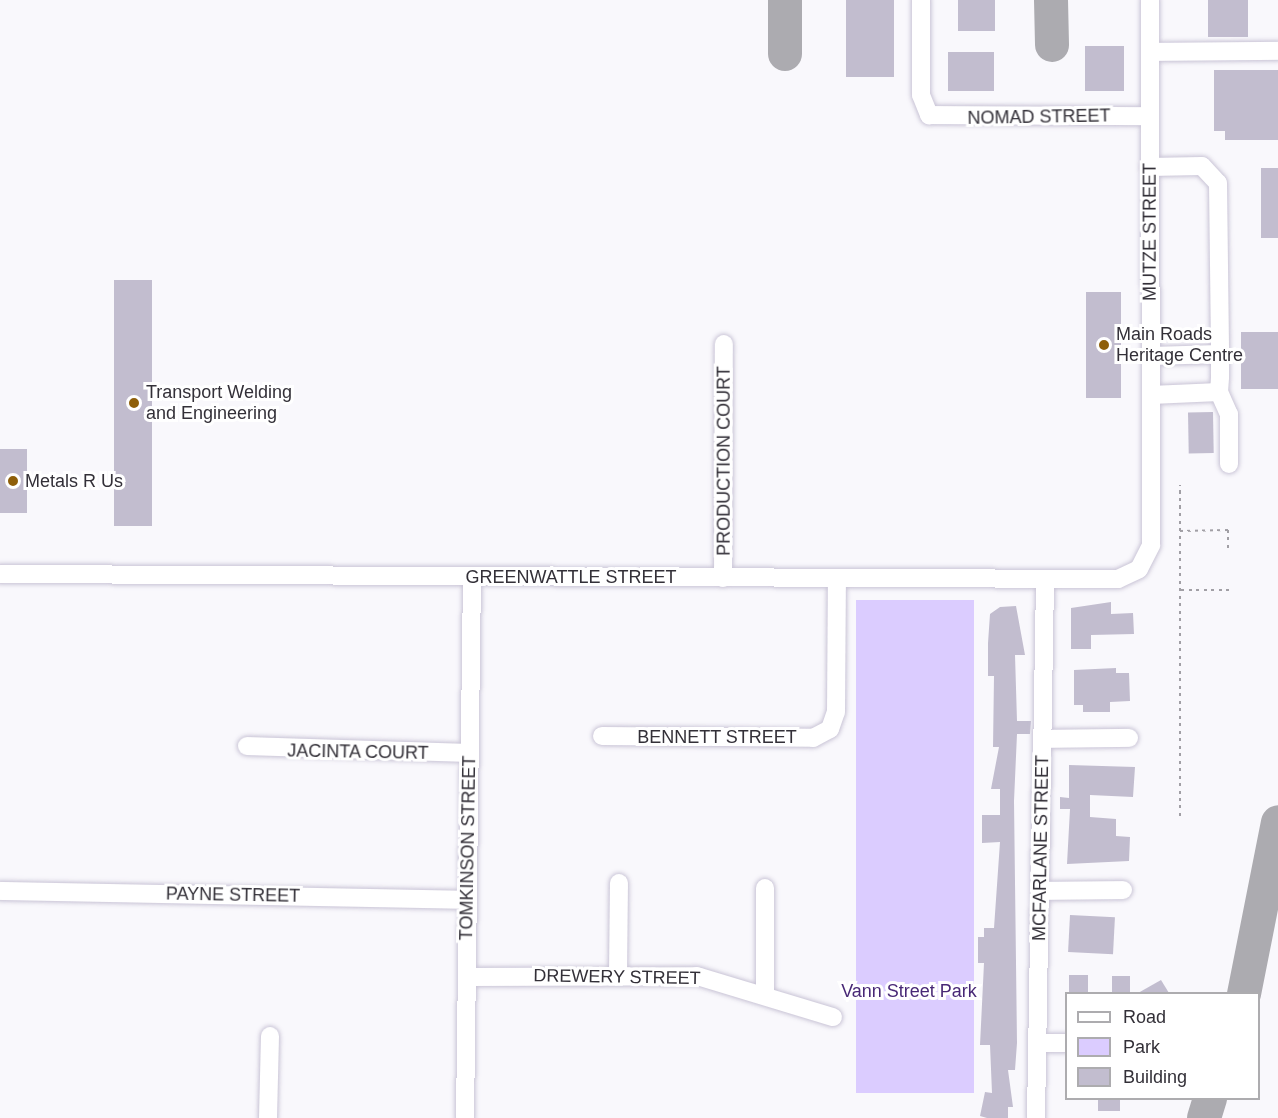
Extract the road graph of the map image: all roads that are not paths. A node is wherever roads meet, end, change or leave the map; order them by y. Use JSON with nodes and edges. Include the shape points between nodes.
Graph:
{"nodes":[{"id":1,"x":921,"y":0,"type":"edge"},
{"id":2,"x":1150,"y":0,"type":"edge"},
{"id":3,"x":1278,"y":51,"type":"edge"},
{"id":4,"x":1151,"y":52,"type":"junction"},
{"id":5,"x":1150,"y":116,"type":"junction"},
{"id":6,"x":1149,"y":167,"type":"junction"},
{"id":7,"x":724,"y":344,"type":"dead end"},
{"id":8,"x":1220,"y":354,"type":"junction"},
{"id":9,"x":1151,"y":356,"type":"junction"},
{"id":10,"x":1220,"y":392,"type":"junction"},
{"id":11,"x":1151,"y":395,"type":"junction"},
{"id":12,"x":1229,"y":465,"type":"dead end"},
{"id":13,"x":1139,"y":569,"type":"joint"},
{"id":14,"x":0,"y":574,"type":"edge"},
{"id":15,"x":472,"y":577,"type":"junction"},
{"id":16,"x":723,"y":578,"type":"junction"},
{"id":17,"x":837,"y":578,"type":"junction"},
{"id":18,"x":1044,"y":579,"type":"junction"},
{"id":19,"x":602,"y":736,"type":"dead end"},
{"id":20,"x":1129,"y":738,"type":"dead end"},
{"id":21,"x":1043,"y":739,"type":"junction"},
{"id":22,"x":247,"y":746,"type":"dead end"},
{"id":23,"x":469,"y":753,"type":"junction"},
{"id":24,"x":619,"y":883,"type":"dead end"},
{"id":25,"x":765,"y":888,"type":"dead end"},
{"id":26,"x":1124,"y":890,"type":"dead end"},
{"id":27,"x":0,"y":891,"type":"edge"},
{"id":28,"x":1040,"y":891,"type":"junction"},
{"id":29,"x":466,"y":900,"type":"junction"},
{"id":30,"x":618,"y":975,"type":"junction"},
{"id":31,"x":467,"y":977,"type":"junction"},
{"id":32,"x":765,"y":993,"type":"junction"},
{"id":33,"x":832,"y":1017,"type":"dead end"},
{"id":34,"x":270,"y":1036,"type":"dead end"},
{"id":35,"x":1038,"y":1043,"type":"junction"},
{"id":36,"x":1065,"y":1043,"type":"edge"},
{"id":37,"x":268,"y":1118,"type":"edge"},
{"id":38,"x":465,"y":1118,"type":"edge"},
{"id":39,"x":1036,"y":1118,"type":"edge"}],
"edges":[{"from":1,"to":5,"type":"street","name":"NOMAD STREET","via":[[921,95],[929,115]]},
{"from":2,"to":4,"type":"street","name":"MUTZE STREET"},
{"from":3,"to":4,"type":"street"},
{"from":4,"to":5,"type":"street","name":"MUTZE STREET"},
{"from":5,"to":6,"type":"street","name":"MUTZE STREET"},
{"from":6,"to":8,"type":"street","via":[[1202,166],[1218,183]]},
{"from":6,"to":9,"type":"street","name":"MUTZE STREET"},
{"from":7,"to":16,"type":"street","name":"PRODUCTION COURT"},
{"from":8,"to":9,"type":"street"},
{"from":8,"to":10,"type":"street"},
{"from":9,"to":11,"type":"street","name":"MUTZE STREET"},
{"from":10,"to":11,"type":"street"},
{"from":10,"to":12,"type":"street","via":[[1229,414]]},
{"from":11,"to":13,"type":"street","name":"MUTZE STREET","via":[[1151,544]]},
{"from":13,"to":18,"type":"street","name":"GREENWATTLE STREET","via":[[1118,579]]},
{"from":14,"to":15,"type":"street","name":"GREENWATTLE STREET"},
{"from":15,"to":16,"type":"street","name":"GREENWATTLE STREET"},
{"from":15,"to":23,"type":"street","name":"TOMKINSON STREET"},
{"from":16,"to":17,"type":"street","name":"GREENWATTLE STREET"},
{"from":17,"to":18,"type":"street","name":"GREENWATTLE STREET"},
{"from":17,"to":19,"type":"street","name":"BENNETT STREET","via":[[837,712],[830,729],[813,738]]},
{"from":18,"to":21,"type":"street","name":"MCFARLANE STREET"},
{"from":20,"to":21,"type":"street"},
{"from":21,"to":28,"type":"street","name":"MCFARLANE STREET"},
{"from":22,"to":23,"type":"street","name":"JACINTA COURT"},
{"from":23,"to":29,"type":"street","name":"TOMKINSON STREET"},
{"from":24,"to":30,"type":"street"},
{"from":25,"to":32,"type":"street"},
{"from":26,"to":28,"type":"street"},
{"from":27,"to":29,"type":"street","name":"PAYNE STREET"},
{"from":28,"to":35,"type":"street","name":"MCFARLANE STREET"},
{"from":29,"to":31,"type":"street","name":"TOMKINSON STREET"},
{"from":30,"to":31,"type":"street","name":"DREWERY STREET"},
{"from":30,"to":32,"type":"street","name":"DREWERY STREET","via":[[697,976]]},
{"from":31,"to":38,"type":"street","name":"TOMKINSON STREET"},
{"from":32,"to":33,"type":"street","name":"DREWERY STREET"},
{"from":34,"to":37,"type":"street"},
{"from":35,"to":36,"type":"street"},
{"from":35,"to":39,"type":"street","name":"MCFARLANE STREET"}]}
